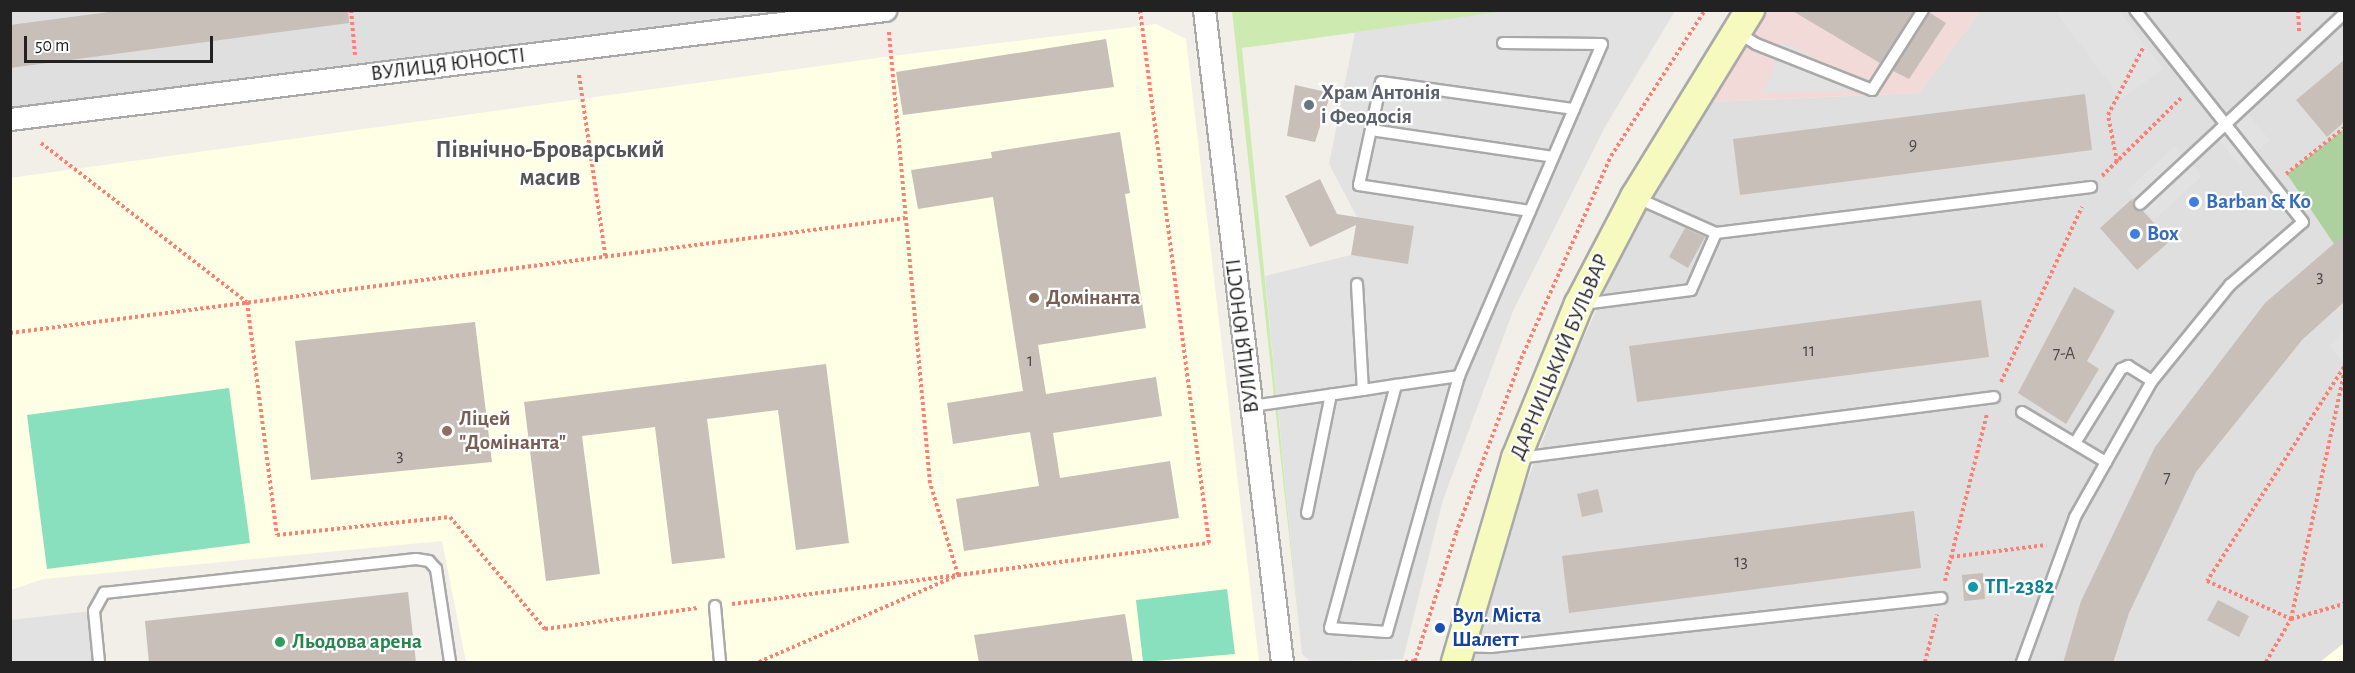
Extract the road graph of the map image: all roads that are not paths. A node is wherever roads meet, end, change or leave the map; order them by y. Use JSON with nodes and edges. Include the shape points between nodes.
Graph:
{"nodes":[{"id":1,"x":1204,"y":10,"type":"edge"},
{"id":2,"x":1923,"y":10,"type":"edge"},
{"id":3,"x":2135,"y":10,"type":"edge"},
{"id":4,"x":2344,"y":14,"type":"edge"},
{"id":5,"x":887,"y":19,"type":"edge"},
{"id":6,"x":1743,"y":21,"type":"edge"},
{"id":7,"x":1503,"y":43,"type":"dead end"},
{"id":8,"x":1574,"y":109,"type":"junction"},
{"id":9,"x":10,"y":119,"type":"edge"},
{"id":10,"x":2224,"y":122,"type":"junction"},
{"id":11,"x":1371,"y":130,"type":"junction"},
{"id":12,"x":1553,"y":157,"type":"junction"},
{"id":13,"x":2091,"y":187,"type":"road end"},
{"id":14,"x":1635,"y":197,"type":"junction"},
{"id":15,"x":2139,"y":204,"type":"dead end"},
{"id":16,"x":1530,"y":211,"type":"junction"},
{"id":17,"x":1716,"y":233,"type":"junction"},
{"id":18,"x":1357,"y":284,"type":"dead end"},
{"id":19,"x":1578,"y":304,"type":"junction"},
{"id":20,"x":1460,"y":376,"type":"junction"},
{"id":21,"x":2152,"y":381,"type":"junction"},
{"id":22,"x":1396,"y":385,"type":"junction"},
{"id":23,"x":1363,"y":390,"type":"junction"},
{"id":24,"x":1331,"y":394,"type":"junction"},
{"id":25,"x":1994,"y":397,"type":"road end"},
{"id":26,"x":1251,"y":406,"type":"junction"},
{"id":27,"x":2022,"y":412,"type":"dead end"},
{"id":28,"x":2075,"y":443,"type":"junction"},
{"id":29,"x":1516,"y":458,"type":"junction"},
{"id":30,"x":2106,"y":462,"type":"junction"},
{"id":31,"x":1307,"y":513,"type":"dead end"},
{"id":32,"x":1941,"y":598,"type":"road end"},
{"id":33,"x":715,"y":606,"type":"road end"},
{"id":34,"x":1459,"y":654,"type":"edge"},
{"id":35,"x":99,"y":663,"type":"edge"},
{"id":36,"x":450,"y":663,"type":"edge"},
{"id":37,"x":720,"y":663,"type":"edge"},
{"id":38,"x":1282,"y":663,"type":"edge"},
{"id":39,"x":2022,"y":663,"type":"edge"}],
"edges":[{"from":1,"to":26,"type":"street","name":"ВУЛИЦЯ ЮНОСТІ"},
{"from":2,"to":6,"type":"lane","via":[[1872,90],[1756,44]]},
{"from":3,"to":10,"type":"lane"},
{"from":4,"to":10,"type":"lane"},
{"from":5,"to":9,"type":"street","name":"ВУЛИЦЯ ЮНОСТІ"},
{"from":6,"to":14,"type":"street","name":"ДАРНИЦЬКИЙ БУЛЬВАР"},
{"from":7,"to":8,"type":"lane","via":[[1602,44]]},
{"from":8,"to":11,"type":"lane","via":[[1381,82]]},
{"from":8,"to":12,"type":"lane"},
{"from":10,"to":15,"type":"lane"},
{"from":10,"to":21,"type":"lane","via":[[2303,222],[2230,285]]},
{"from":11,"to":12,"type":"lane"},
{"from":11,"to":16,"type":"lane","via":[[1359,184]]},
{"from":12,"to":16,"type":"lane"},
{"from":13,"to":17,"type":"lane"},
{"from":14,"to":17,"type":"lane"},
{"from":14,"to":19,"type":"street","name":"ДАРНИЦЬКИЙ БУЛЬВАР"},
{"from":16,"to":20,"type":"lane"},
{"from":17,"to":19,"type":"lane","via":[[1691,290]]},
{"from":18,"to":23,"type":"lane"},
{"from":19,"to":29,"type":"street","name":"ДАРНИЦЬКИЙ БУЛЬВАР"},
{"from":20,"to":22,"type":"lane"},
{"from":20,"to":22,"type":"lane","via":[[1387,632],[1330,628]]},
{"from":21,"to":28,"type":"lane","via":[[2128,366],[2121,369]]},
{"from":21,"to":30,"type":"lane"},
{"from":22,"to":23,"type":"lane"},
{"from":23,"to":24,"type":"lane"},
{"from":24,"to":26,"type":"lane"},
{"from":24,"to":31,"type":"lane"},
{"from":25,"to":29,"type":"lane"},
{"from":26,"to":38,"type":"street","name":"ВУЛИЦЯ ЮНОСТІ"},
{"from":27,"to":28,"type":"lane"},
{"from":28,"to":30,"type":"lane"},
{"from":29,"to":34,"type":"street","name":"ДАРНИЦЬКИЙ БУЛЬВАР"},
{"from":30,"to":39,"type":"lane","via":[[2075,517]]},
{"from":32,"to":34,"type":"lane","via":[[1491,647]]},
{"from":33,"to":37,"type":"lane"},
{"from":35,"to":36,"type":"lane","via":[[94,611],[104,593],[416,559],[429,561],[436,569]]}]}
